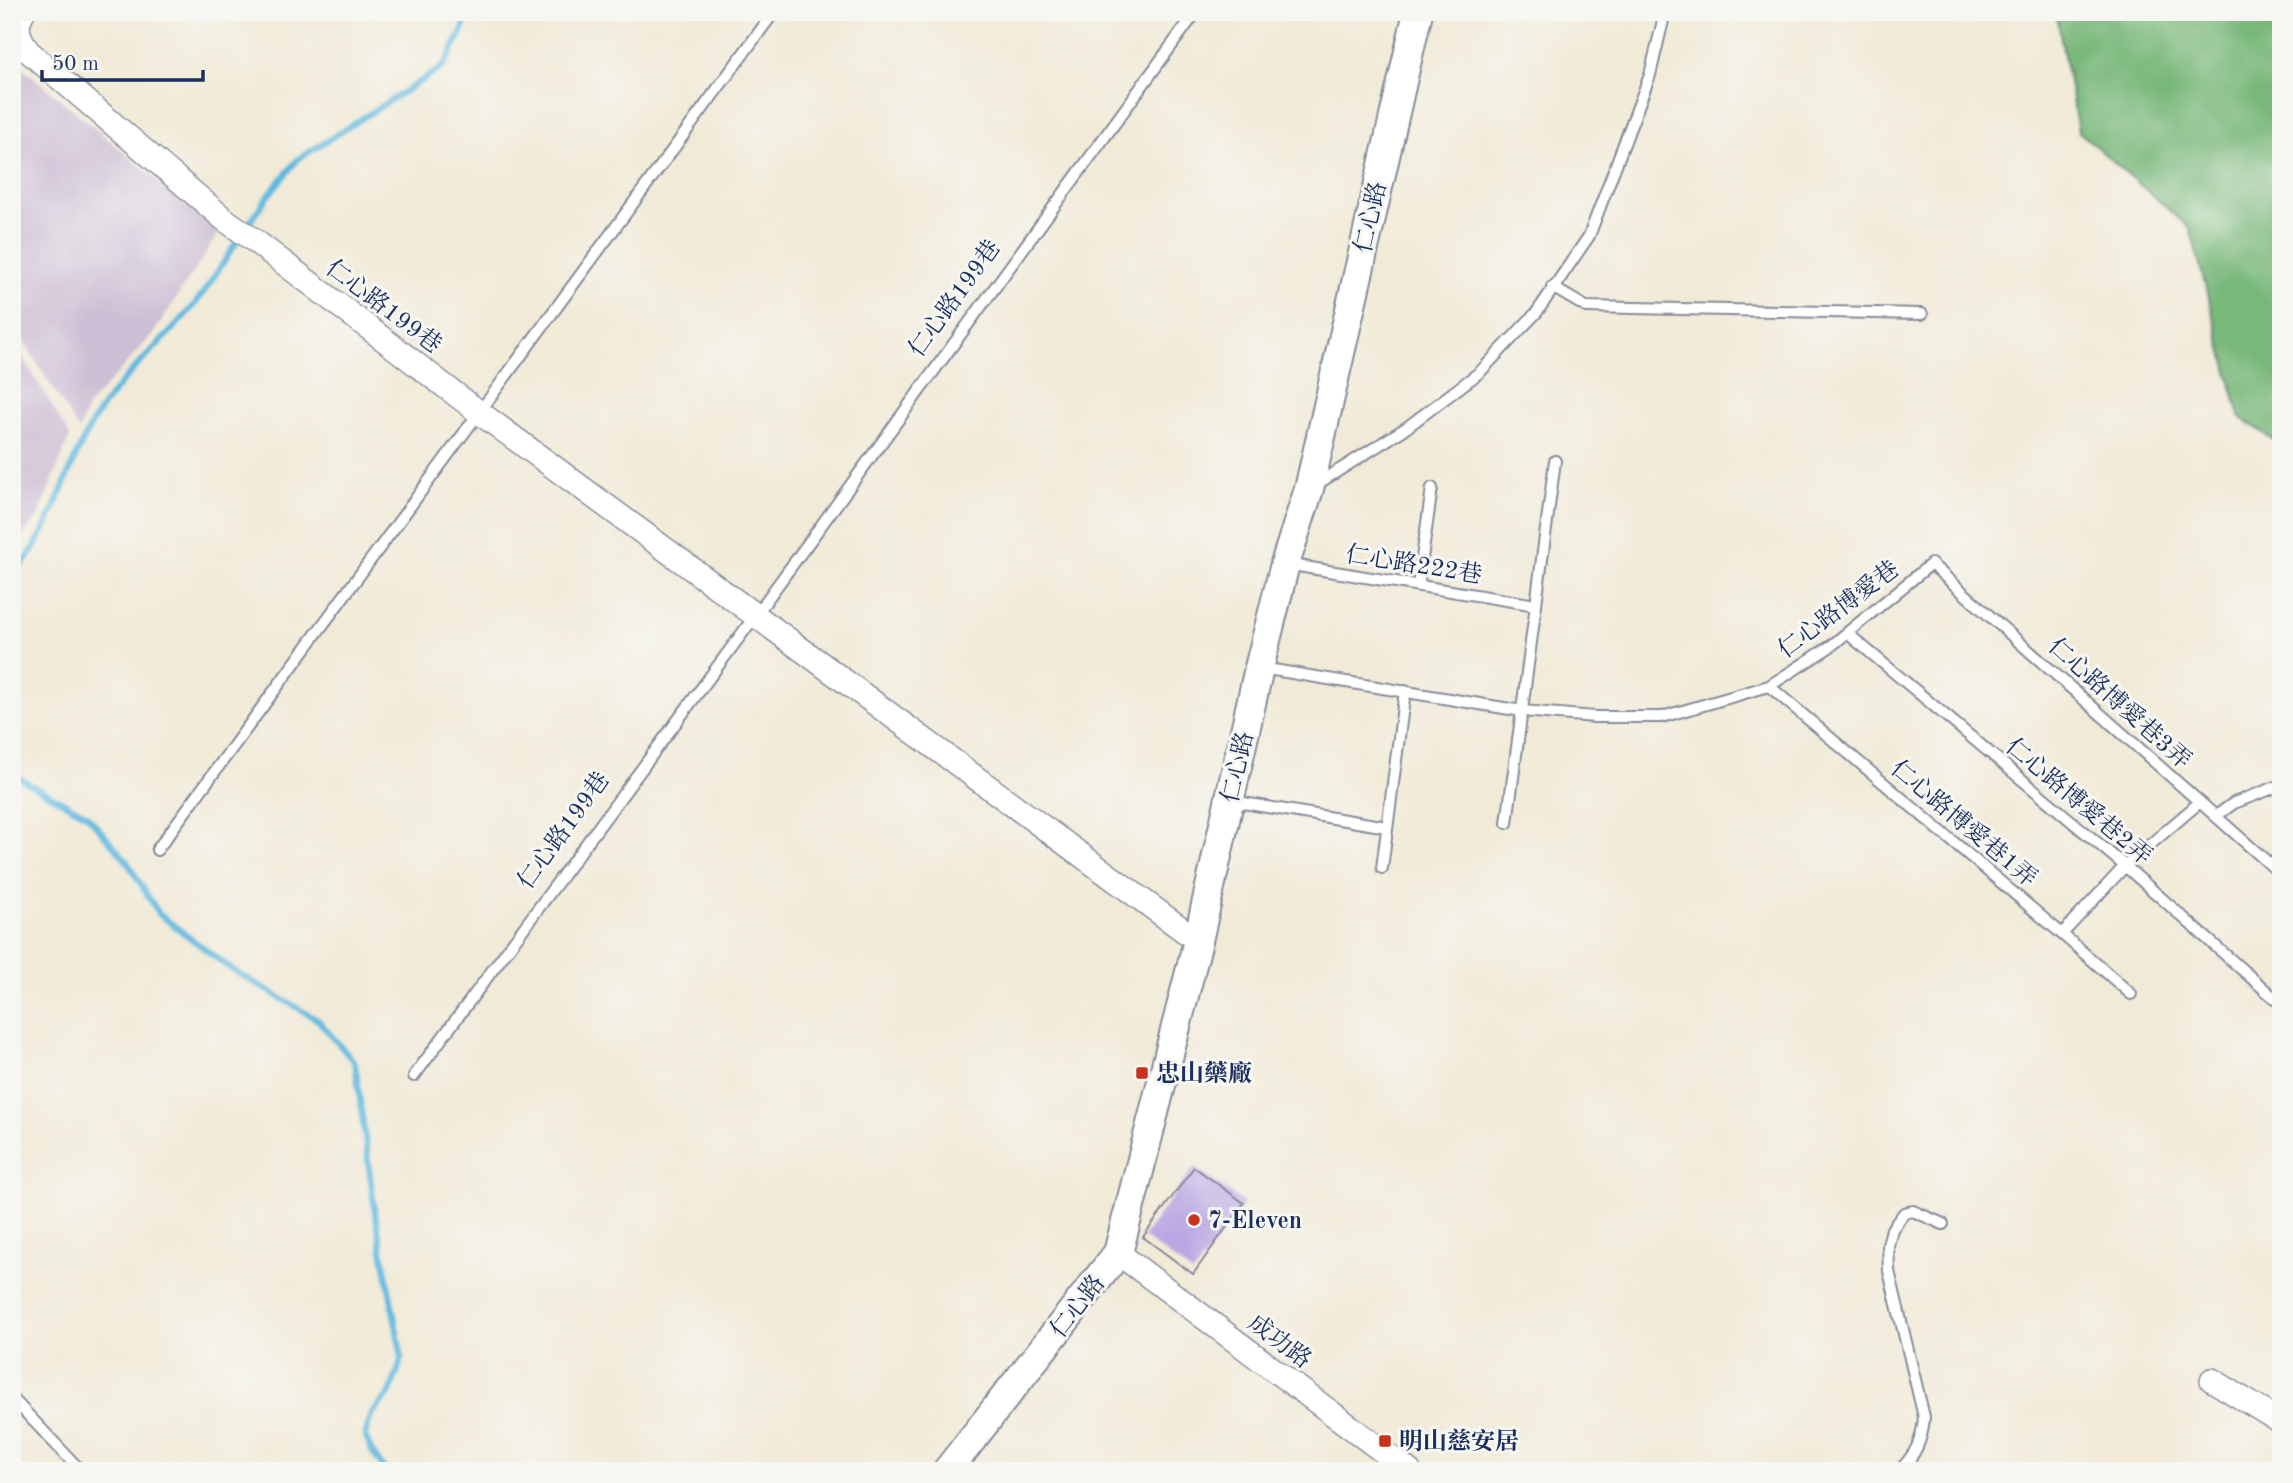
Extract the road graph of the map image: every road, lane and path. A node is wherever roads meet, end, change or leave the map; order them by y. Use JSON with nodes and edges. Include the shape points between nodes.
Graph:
{"nodes":[{"id":1,"x":23,"y":12,"type":"edge"},
{"id":2,"x":774,"y":12,"type":"edge"},
{"id":3,"x":1196,"y":12,"type":"edge"},
{"id":4,"x":1418,"y":12,"type":"edge"},
{"id":5,"x":1665,"y":12,"type":"edge"},
{"id":6,"x":1552,"y":287,"type":"junction"},
{"id":7,"x":1922,"y":314,"type":"dead end"},
{"id":8,"x":480,"y":413,"type":"junction"},
{"id":9,"x":1555,"y":461,"type":"dead end"},
{"id":10,"x":1432,"y":488,"type":"dead end"},
{"id":11,"x":1309,"y":489,"type":"junction"},
{"id":12,"x":1285,"y":564,"type":"junction"},
{"id":13,"x":1931,"y":564,"type":"joint"},
{"id":14,"x":1418,"y":586,"type":"junction"},
{"id":15,"x":1536,"y":605,"type":"junction"},
{"id":16,"x":755,"y":615,"type":"junction"},
{"id":17,"x":1847,"y":633,"type":"junction"},
{"id":18,"x":1259,"y":668,"type":"junction"},
{"id":19,"x":1769,"y":686,"type":"junction"},
{"id":20,"x":1405,"y":691,"type":"junction"},
{"id":21,"x":1522,"y":711,"type":"junction"},
{"id":22,"x":2281,"y":785,"type":"edge"},
{"id":23,"x":1229,"y":801,"type":"junction"},
{"id":24,"x":2200,"y":802,"type":"junction"},
{"id":25,"x":2216,"y":816,"type":"junction"},
{"id":26,"x":1507,"y":823,"type":"dead end"},
{"id":27,"x":1387,"y":827,"type":"junction"},
{"id":28,"x":157,"y":850,"type":"dead end"},
{"id":29,"x":2124,"y":866,"type":"junction"},
{"id":30,"x":1382,"y":868,"type":"dead end"},
{"id":31,"x":2281,"y":874,"type":"edge"},
{"id":32,"x":2063,"y":934,"type":"junction"},
{"id":33,"x":1198,"y":942,"type":"junction"},
{"id":34,"x":2131,"y":994,"type":"dead end"},
{"id":35,"x":2281,"y":1004,"type":"edge"},
{"id":36,"x":414,"y":1076,"type":"dead end"},
{"id":37,"x":1944,"y":1224,"type":"dead end"},
{"id":38,"x":1118,"y":1252,"type":"junction"},
{"id":39,"x":2213,"y":1380,"type":"dead end"},
{"id":40,"x":12,"y":1398,"type":"edge"},
{"id":41,"x":2281,"y":1422,"type":"edge"},
{"id":42,"x":80,"y":1471,"type":"edge"},
{"id":43,"x":947,"y":1471,"type":"edge"},
{"id":44,"x":1409,"y":1471,"type":"edge"},
{"id":45,"x":1899,"y":1471,"type":"edge"}],
"edges":[{"from":1,"to":8,"type":"street","name":"仁心路199巷","via":[[17,28],[28,51],[231,225]]},
{"from":2,"to":8,"type":"lane"},
{"from":3,"to":16,"type":"lane","name":"仁心路199巷"},
{"from":4,"to":11,"type":"street","name":"仁心路"},
{"from":5,"to":6,"type":"lane","via":[[1650,75],[1589,236]]},
{"from":6,"to":7,"type":"lane","via":[[1586,307]]},
{"from":6,"to":11,"type":"lane","via":[[1537,312],[1480,372],[1406,428]]},
{"from":8,"to":16,"type":"street","name":"仁心路199巷"},
{"from":8,"to":28,"type":"lane"},
{"from":9,"to":15,"type":"lane"},
{"from":10,"to":14,"type":"lane"},
{"from":11,"to":12,"type":"street","name":"仁心路"},
{"from":12,"to":14,"type":"lane","name":"仁心路222巷"},
{"from":12,"to":18,"type":"street","name":"仁心路"},
{"from":13,"to":17,"type":"lane","name":"仁心路博愛巷"},
{"from":13,"to":24,"type":"lane","name":"仁心路博愛巷3弄"},
{"from":14,"to":15,"type":"lane","name":"仁心路222巷"},
{"from":15,"to":21,"type":"lane"},
{"from":16,"to":33,"type":"street","name":"仁心路199巷"},
{"from":16,"to":36,"type":"lane","name":"仁心路199巷"},
{"from":17,"to":19,"type":"lane","name":"仁心路博愛巷"},
{"from":17,"to":29,"type":"lane","name":"仁心路博愛巷2弄"},
{"from":18,"to":20,"type":"lane","name":"仁心路博愛巷"},
{"from":18,"to":23,"type":"street","name":"仁心路"},
{"from":19,"to":21,"type":"lane","name":"仁心路博愛巷","via":[[1662,717],[1595,718]]},
{"from":19,"to":32,"type":"lane","name":"仁心路博愛巷1弄"},
{"from":20,"to":21,"type":"lane","name":"仁心路博愛巷"},
{"from":20,"to":27,"type":"lane"},
{"from":21,"to":26,"type":"lane"},
{"from":22,"to":25,"type":"lane","via":[[2234,803]]},
{"from":23,"to":27,"type":"lane"},
{"from":23,"to":33,"type":"street","name":"仁心路"},
{"from":24,"to":25,"type":"lane","name":"仁心路博愛巷3弄"},
{"from":24,"to":29,"type":"lane"},
{"from":25,"to":31,"type":"lane","name":"仁心路博愛巷3弄"},
{"from":27,"to":30,"type":"lane"},
{"from":29,"to":32,"type":"lane"},
{"from":29,"to":35,"type":"lane","name":"仁心路博愛巷2弄"},
{"from":32,"to":34,"type":"lane","name":"仁心路博愛巷1弄"},
{"from":33,"to":38,"type":"street","name":"仁心路"},
{"from":37,"to":45,"type":"lane","via":[[1913,1211],[1904,1213],[1892,1229],[1888,1245],[1889,1271],[1924,1417],[1917,1451]]},
{"from":38,"to":43,"type":"street","name":"仁心路"},
{"from":38,"to":44,"type":"street","name":"成功路"},
{"from":39,"to":41,"type":"street"},
{"from":40,"to":42,"type":"lane"}]}
